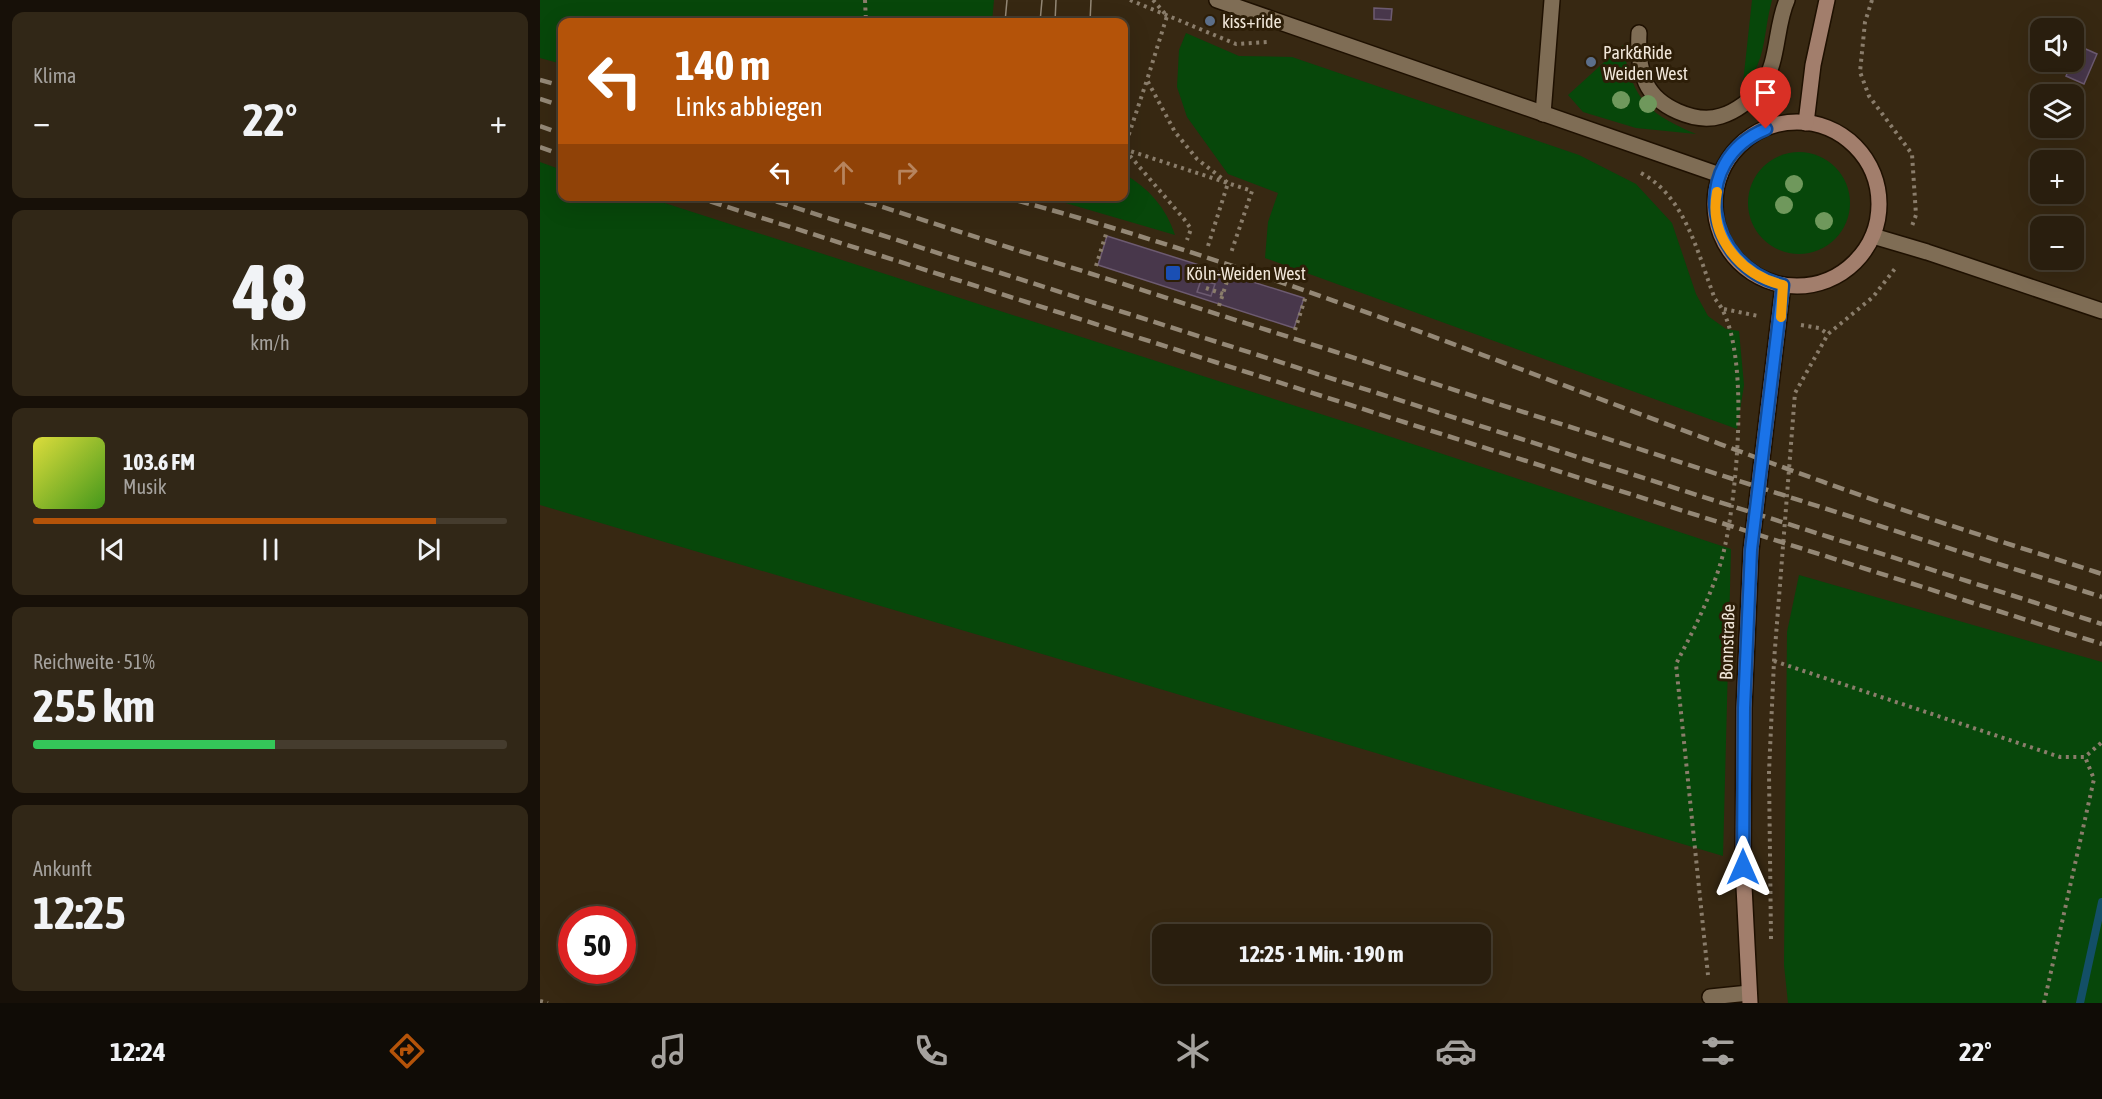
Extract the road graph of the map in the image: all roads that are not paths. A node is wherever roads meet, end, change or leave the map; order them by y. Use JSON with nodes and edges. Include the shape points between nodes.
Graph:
{"nodes":[{"id":1,"x":1217,"y":0,"type":"edge"},
{"id":2,"x":1552,"y":0,"type":"edge"},
{"id":3,"x":1787,"y":0,"type":"edge"},
{"id":4,"x":1827,"y":0,"type":"edge"},
{"id":5,"x":1640,"y":33,"type":"dead end"},
{"id":6,"x":1543,"y":114,"type":"junction"},
{"id":7,"x":1806,"y":123,"type":"junction"},
{"id":8,"x":1720,"y":175,"type":"junction"},
{"id":9,"x":1873,"y":236,"type":"junction"},
{"id":10,"x":1783,"y":285,"type":"junction"},
{"id":11,"x":2102,"y":311,"type":"edge"},
{"id":12,"x":1710,"y":997,"type":"road end"},
{"id":13,"x":1750,"y":998,"type":"edge"}],
"edges":[{"from":1,"to":6,"type":"lane"},
{"from":2,"to":6,"type":"lane"},
{"from":3,"to":5,"type":"lane","via":[[1771,68],[1761,87],[1748,101],[1721,116],[1689,115],[1658,98],[1646,84]]},
{"from":4,"to":7,"type":"main road"},
{"from":6,"to":8,"type":"lane"},
{"from":7,"to":8,"type":"main road","via":[[1778,124],[1754,134],[1734,152]]},
{"from":7,"to":9,"type":"main road","via":[[1840,134],[1870,165],[1877,184],[1879,211]]},
{"from":8,"to":10,"type":"main road","via":[[1716,217],[1725,245],[1756,276]]},
{"from":9,"to":10,"type":"main road","via":[[1859,259],[1837,276],[1811,285]]},
{"from":9,"to":11,"type":"lane"},
{"from":10,"to":13,"type":"main road","name":"Bonnstraße","via":[[1751,550],[1743,856]]},
{"from":12,"to":13,"type":"lane"}]}
